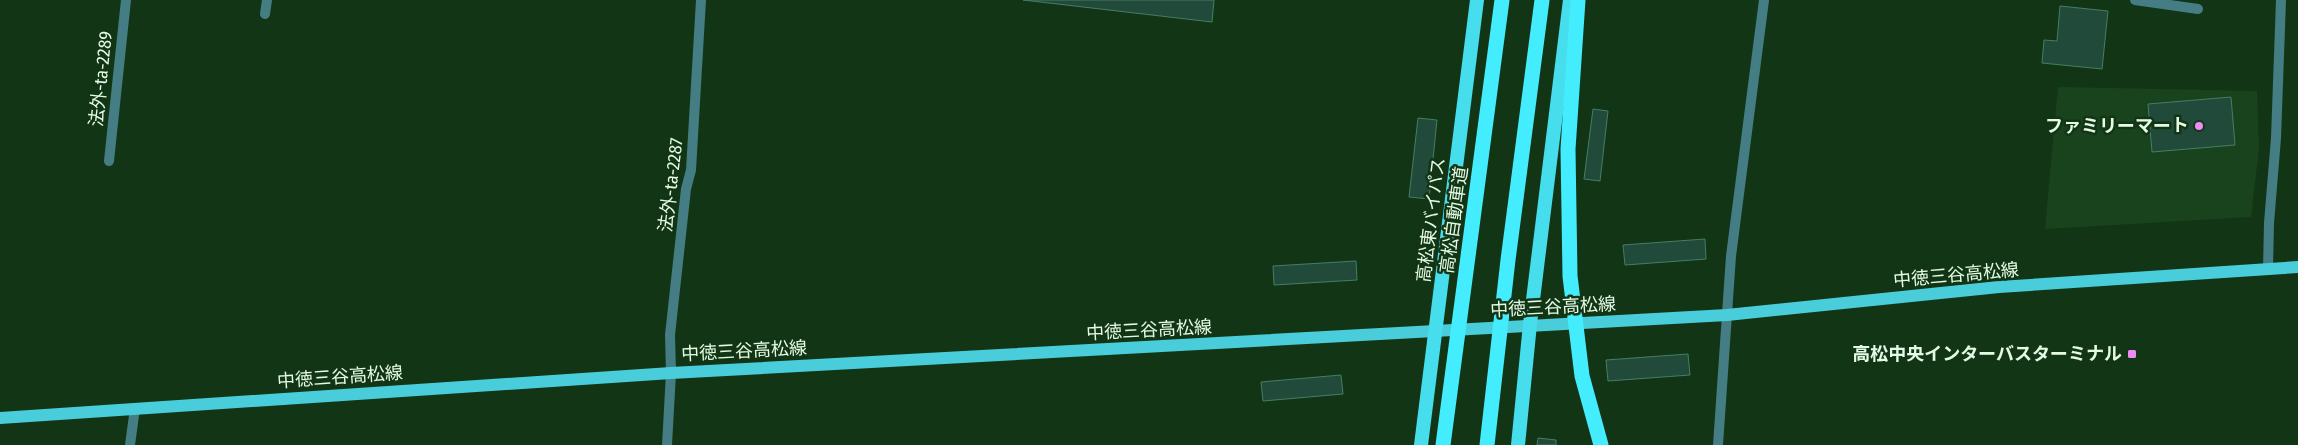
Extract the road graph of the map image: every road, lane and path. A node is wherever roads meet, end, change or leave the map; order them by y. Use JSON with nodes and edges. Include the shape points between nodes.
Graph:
{"nodes":[{"id":1,"x":126,"y":0,"type":"edge"},
{"id":2,"x":267,"y":0,"type":"edge"},
{"id":3,"x":701,"y":0,"type":"edge"},
{"id":4,"x":1477,"y":0,"type":"edge"},
{"id":5,"x":1502,"y":0,"type":"edge"},
{"id":6,"x":1542,"y":0,"type":"edge"},
{"id":7,"x":1570,"y":0,"type":"edge"},
{"id":8,"x":1578,"y":0,"type":"edge"},
{"id":9,"x":1764,"y":0,"type":"edge"},
{"id":10,"x":2135,"y":0,"type":"edge"},
{"id":11,"x":2281,"y":0,"type":"edge"},
{"id":12,"x":2198,"y":9,"type":"dead end"},
{"id":13,"x":265,"y":14,"type":"dead end"},
{"id":14,"x":108,"y":162,"type":"dead end"},
{"id":15,"x":2298,"y":267,"type":"edge"},
{"id":16,"x":2268,"y":269,"type":"junction"},
{"id":17,"x":1727,"y":315,"type":"junction"},
{"id":18,"x":1530,"y":324,"type":"junction"},
{"id":19,"x":1436,"y":331,"type":"junction"},
{"id":20,"x":671,"y":373,"type":"junction"},
{"id":21,"x":136,"y":408,"type":"junction"},
{"id":22,"x":0,"y":418,"type":"edge"},
{"id":23,"x":130,"y":445,"type":"edge"},
{"id":24,"x":668,"y":445,"type":"edge"},
{"id":25,"x":1421,"y":445,"type":"edge"},
{"id":26,"x":1443,"y":445,"type":"edge"},
{"id":27,"x":1487,"y":445,"type":"edge"},
{"id":28,"x":1518,"y":445,"type":"edge"},
{"id":29,"x":1602,"y":445,"type":"edge"},
{"id":30,"x":1718,"y":445,"type":"edge"}],
"edges":[{"from":1,"to":14,"type":"street","name":"法外-ta-2289"},
{"from":2,"to":13,"type":"street"},
{"from":3,"to":20,"type":"street","name":"法外-ta-2287","via":[[691,170],[686,189],[670,335]]},
{"from":4,"to":19,"type":"highway","name":"高松東バイパス"},
{"from":5,"to":26,"type":"highway","name":"高松自動車道"},
{"from":6,"to":27,"type":"highway"},
{"from":7,"to":18,"type":"highway"},
{"from":8,"to":29,"type":"highway","via":[[1568,149],[1570,276],[1582,376]]},
{"from":9,"to":17,"type":"street","via":[[1731,256]]},
{"from":10,"to":12,"type":"street"},
{"from":11,"to":16,"type":"street"},
{"from":15,"to":16,"type":"main road","name":"中徳三谷高松線"},
{"from":16,"to":17,"type":"main road","name":"中徳三谷高松線","via":[[1999,287]]},
{"from":17,"to":18,"type":"main road","name":"中徳三谷高松線"},
{"from":17,"to":30,"type":"street"},
{"from":18,"to":19,"type":"main road","name":"中徳三谷高松線"},
{"from":18,"to":28,"type":"highway"},
{"from":19,"to":20,"type":"main road","name":"中徳三谷高松線"},
{"from":19,"to":25,"type":"highway","name":"高松東バイパス"},
{"from":20,"to":21,"type":"main road","name":"中徳三谷高松線"},
{"from":20,"to":24,"type":"street","name":"法外-ta-2287"},
{"from":21,"to":22,"type":"main road","name":"中徳三谷高松線"},
{"from":21,"to":23,"type":"street"}]}
